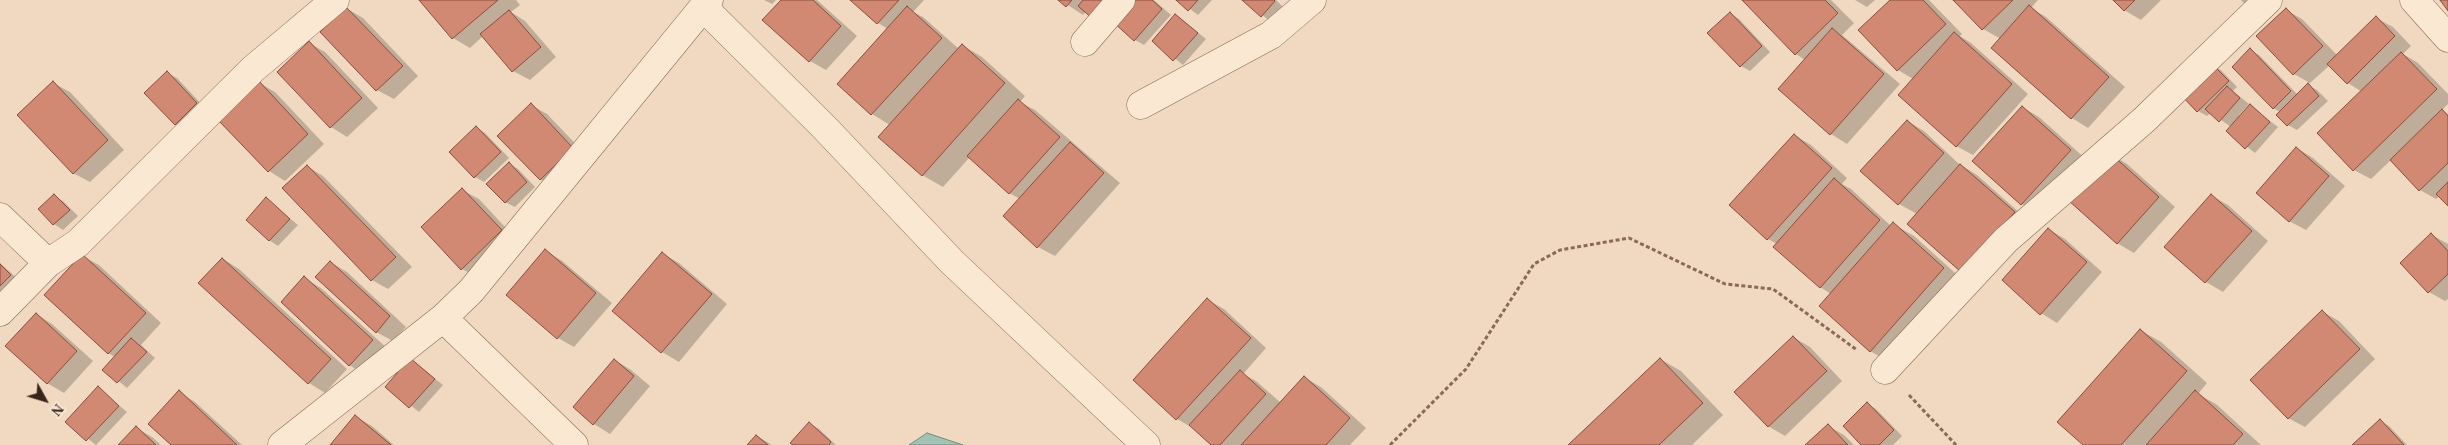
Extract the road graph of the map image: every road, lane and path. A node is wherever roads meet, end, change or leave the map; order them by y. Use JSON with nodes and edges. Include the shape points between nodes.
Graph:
{"nodes":[{"id":1,"x":335,"y":0,"type":"edge"},
{"id":2,"x":1121,"y":0,"type":"edge"},
{"id":3,"x":1312,"y":0,"type":"edge"},
{"id":4,"x":2268,"y":0,"type":"edge"},
{"id":5,"x":2414,"y":0,"type":"edge"},
{"id":6,"x":706,"y":4,"type":"edge"},
{"id":7,"x":2448,"y":38,"type":"edge"},
{"id":8,"x":1085,"y":42,"type":"dead end"},
{"id":9,"x":1141,"y":105,"type":"dead end"},
{"id":10,"x":0,"y":217,"type":"edge"},
{"id":11,"x":48,"y":263,"type":"junction"},
{"id":12,"x":0,"y":312,"type":"edge"},
{"id":13,"x":443,"y":318,"type":"junction"},
{"id":14,"x":1885,"y":370,"type":"junction"},
{"id":15,"x":282,"y":445,"type":"edge"},
{"id":16,"x":574,"y":445,"type":"edge"},
{"id":17,"x":1146,"y":445,"type":"edge"},
{"id":18,"x":1390,"y":445,"type":"edge"},
{"id":19,"x":1956,"y":445,"type":"edge"}],
"edges":[{"from":1,"to":11,"type":"street","via":[[253,69],[78,243]]},
{"from":2,"to":8,"type":"street"},
{"from":3,"to":9,"type":"street","via":[[1271,35]]},
{"from":4,"to":14,"type":"street","via":[[2144,120],[2006,240]]},
{"from":5,"to":7,"type":"street"},
{"from":6,"to":13,"type":"street","via":[[471,291]]},
{"from":6,"to":17,"type":"street","via":[[952,262]]},
{"from":10,"to":11,"type":"street"},
{"from":11,"to":12,"type":"street"},
{"from":13,"to":15,"type":"street"},
{"from":13,"to":16,"type":"street"},
{"from":14,"to":18,"type":"path","via":[[1773,289],[1725,284],[1629,238],[1560,250],[1534,264],[1466,369]]},
{"from":14,"to":19,"type":"path"}]}
